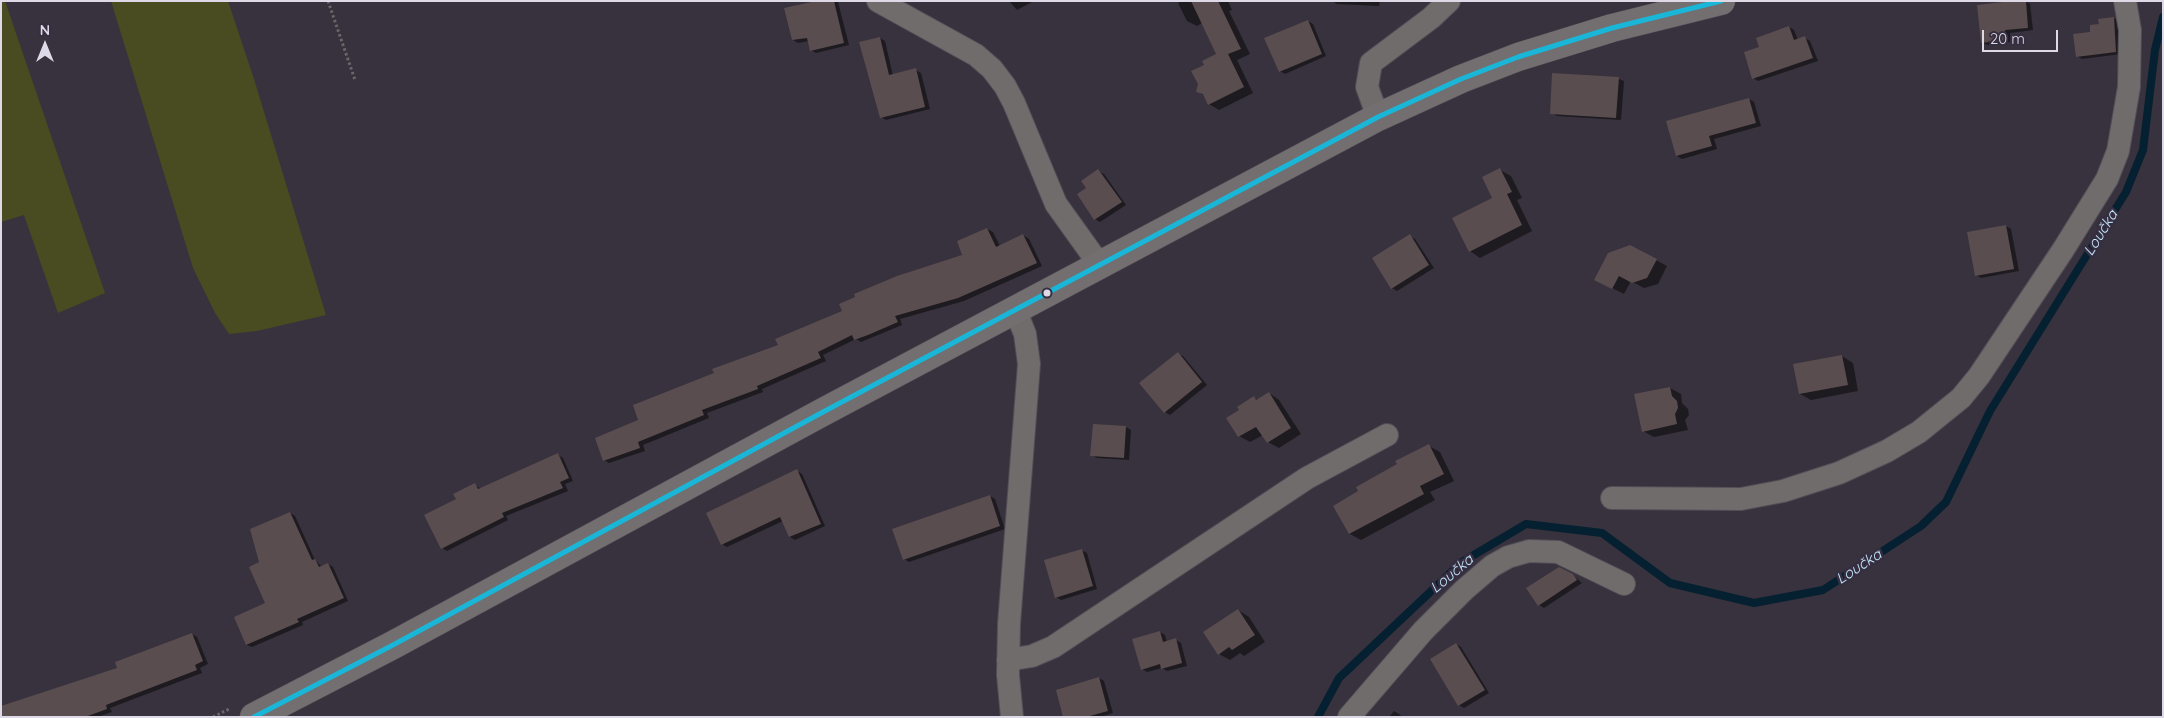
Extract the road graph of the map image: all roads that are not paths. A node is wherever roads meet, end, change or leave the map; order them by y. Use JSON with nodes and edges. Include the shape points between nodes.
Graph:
{"nodes":[{"id":1,"x":878,"y":1,"type":"edge"},
{"id":2,"x":1449,"y":1,"type":"edge"},
{"id":3,"x":1721,"y":1,"type":"edge"},
{"id":4,"x":2125,"y":1,"type":"edge"},
{"id":5,"x":1378,"y":117,"type":"junction"},
{"id":6,"x":1100,"y":264,"type":"junction"},
{"id":7,"x":1015,"y":309,"type":"junction"},
{"id":8,"x":1387,"y":435,"type":"dead end"},
{"id":9,"x":1612,"y":498,"type":"dead end"},
{"id":10,"x":1624,"y":584,"type":"dead end"},
{"id":11,"x":1008,"y":660,"type":"junction"},
{"id":12,"x":254,"y":717,"type":"edge"},
{"id":13,"x":1012,"y":717,"type":"edge"},
{"id":14,"x":1349,"y":717,"type":"edge"}],
"edges":[{"from":1,"to":6,"type":"street","via":[[976,55],[992,69],[1014,103],[1056,204]]},
{"from":2,"to":5,"type":"street","via":[[1371,63],[1367,88]]},
{"from":3,"to":5,"type":"main road","via":[[1612,28],[1518,57]]},
{"from":4,"to":9,"type":"street","via":[[2130,30],[2129,88],[2118,151],[2107,179],[2063,250],[1961,398],[1919,432],[1887,451],[1839,473],[1793,488],[1742,499]]},
{"from":5,"to":6,"type":"main road"},
{"from":6,"to":7,"type":"main road"},
{"from":7,"to":11,"type":"street","via":[[1025,334],[1029,364]]},
{"from":7,"to":12,"type":"main road"},
{"from":8,"to":11,"type":"street","via":[[1307,478],[1052,647],[1032,656]]},
{"from":10,"to":14,"type":"street","via":[[1558,552],[1529,551],[1508,557],[1492,566],[1444,611]]},
{"from":11,"to":13,"type":"street"}]}
